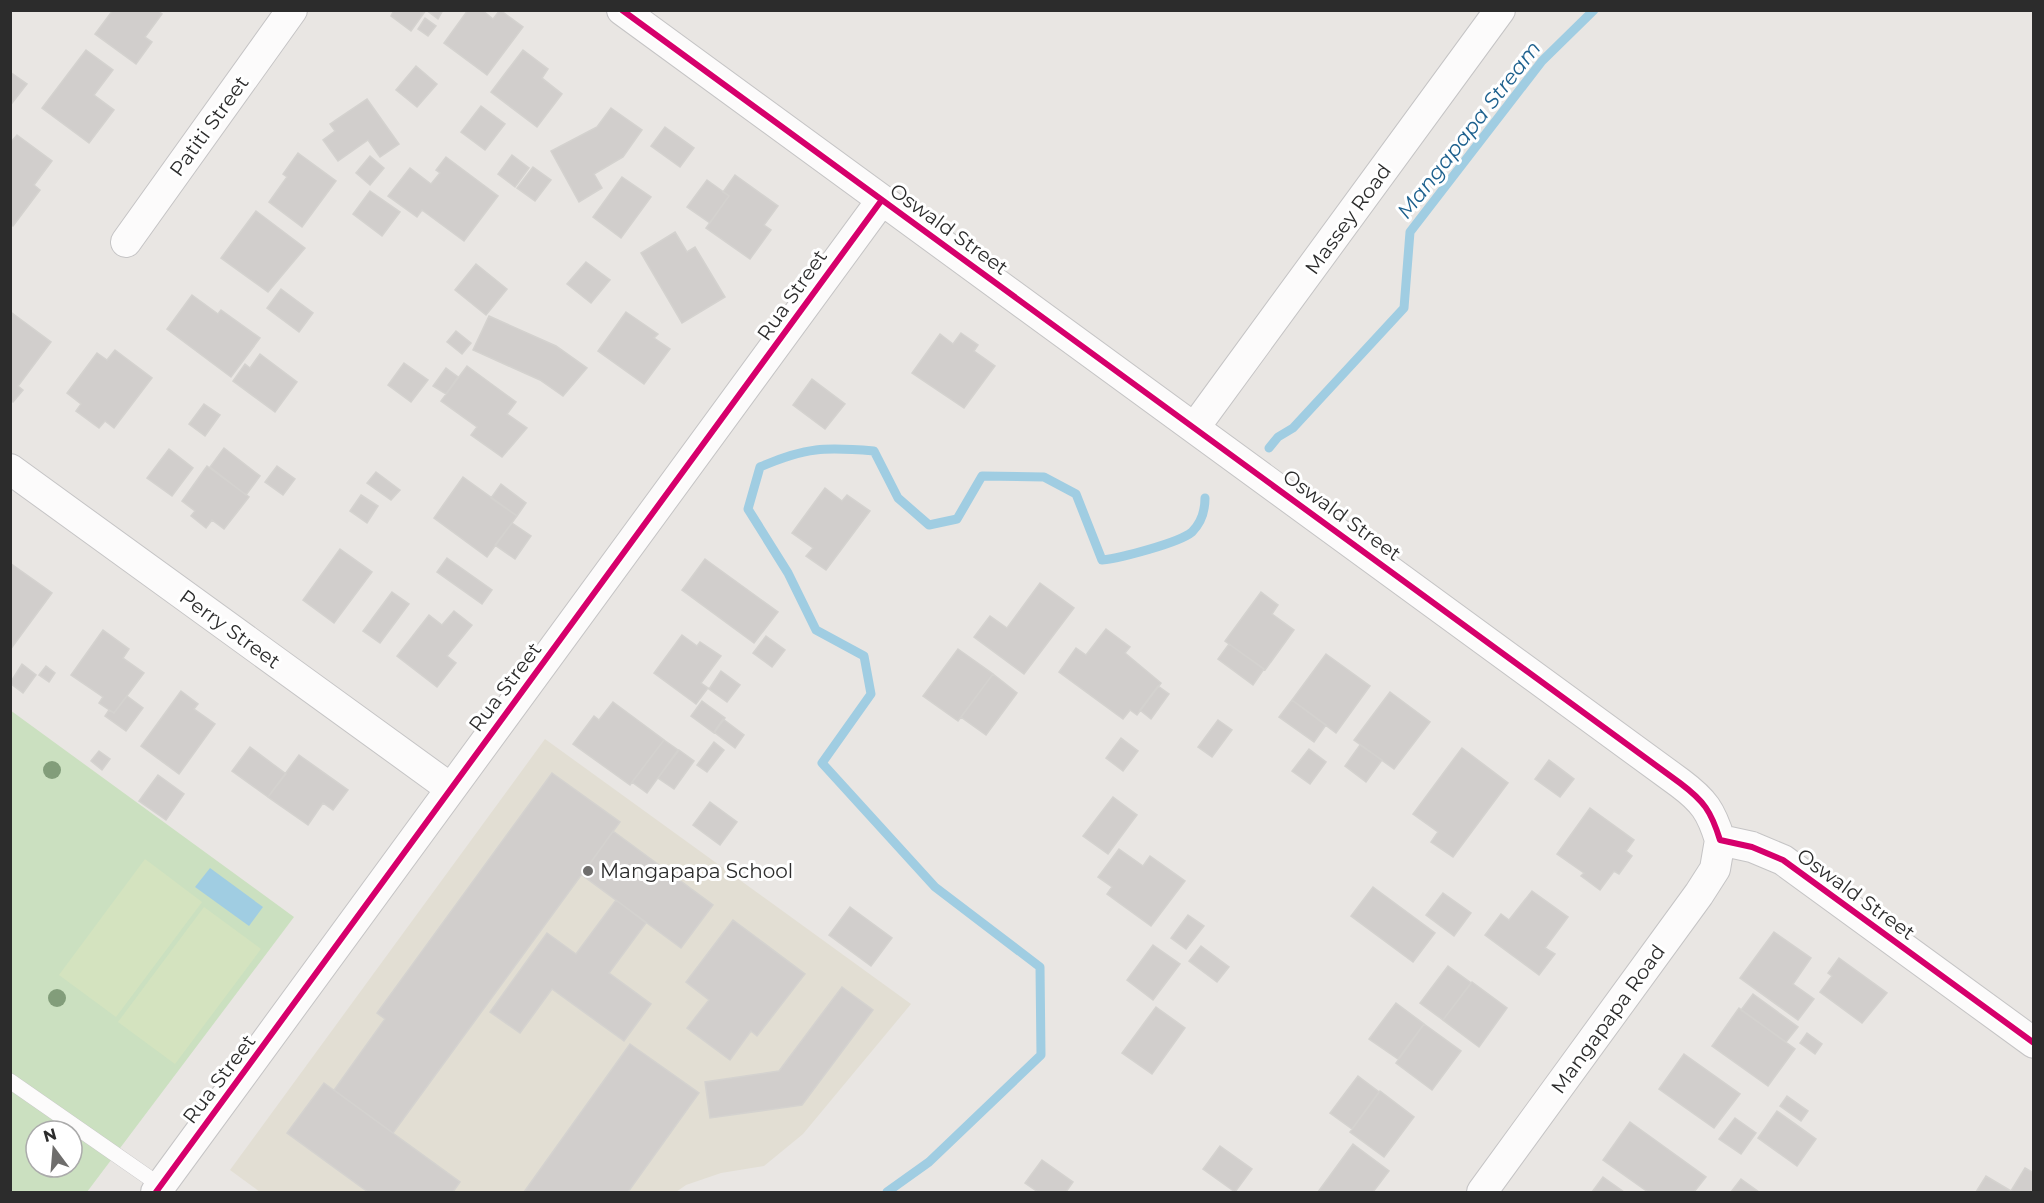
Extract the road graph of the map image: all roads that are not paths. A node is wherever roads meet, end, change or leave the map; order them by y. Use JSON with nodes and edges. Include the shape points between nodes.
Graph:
{"nodes":[{"id":1,"x":292,"y":10,"type":"edge"},
{"id":2,"x":622,"y":10,"type":"edge"},
{"id":3,"x":1500,"y":10,"type":"edge"},
{"id":4,"x":881,"y":201,"type":"junction"},
{"id":5,"x":126,"y":242,"type":"dead end"},
{"id":6,"x":1196,"y":427,"type":"junction"},
{"id":7,"x":10,"y":469,"type":"edge"},
{"id":8,"x":450,"y":788,"type":"junction"},
{"id":9,"x":1720,"y":840,"type":"junction"},
{"id":10,"x":2034,"y":1043,"type":"edge"},
{"id":11,"x":11,"y":1082,"type":"edge"},
{"id":12,"x":158,"y":1189,"type":"edge"},
{"id":13,"x":1482,"y":1192,"type":"edge"}],
"edges":[{"from":1,"to":5,"type":"street","name":"Patiti Street"},
{"from":2,"to":4,"type":"street","name":"Oswald Street"},
{"from":3,"to":6,"type":"street","name":"Massey Road"},
{"from":4,"to":6,"type":"street","name":"Oswald Street"},
{"from":4,"to":8,"type":"street","name":"Rua Street"},
{"from":6,"to":9,"type":"street","name":"Oswald Street","via":[[1703,801]]},
{"from":7,"to":8,"type":"street","name":"Perry Street"},
{"from":8,"to":12,"type":"street","name":"Rua Street"},
{"from":9,"to":10,"type":"street","name":"Oswald Street","via":[[1752,847],[1783,860]]},
{"from":9,"to":13,"type":"street","name":"Mangapapa Road","via":[[1715,869],[1699,894]]},
{"from":11,"to":12,"type":"lane"}]}
